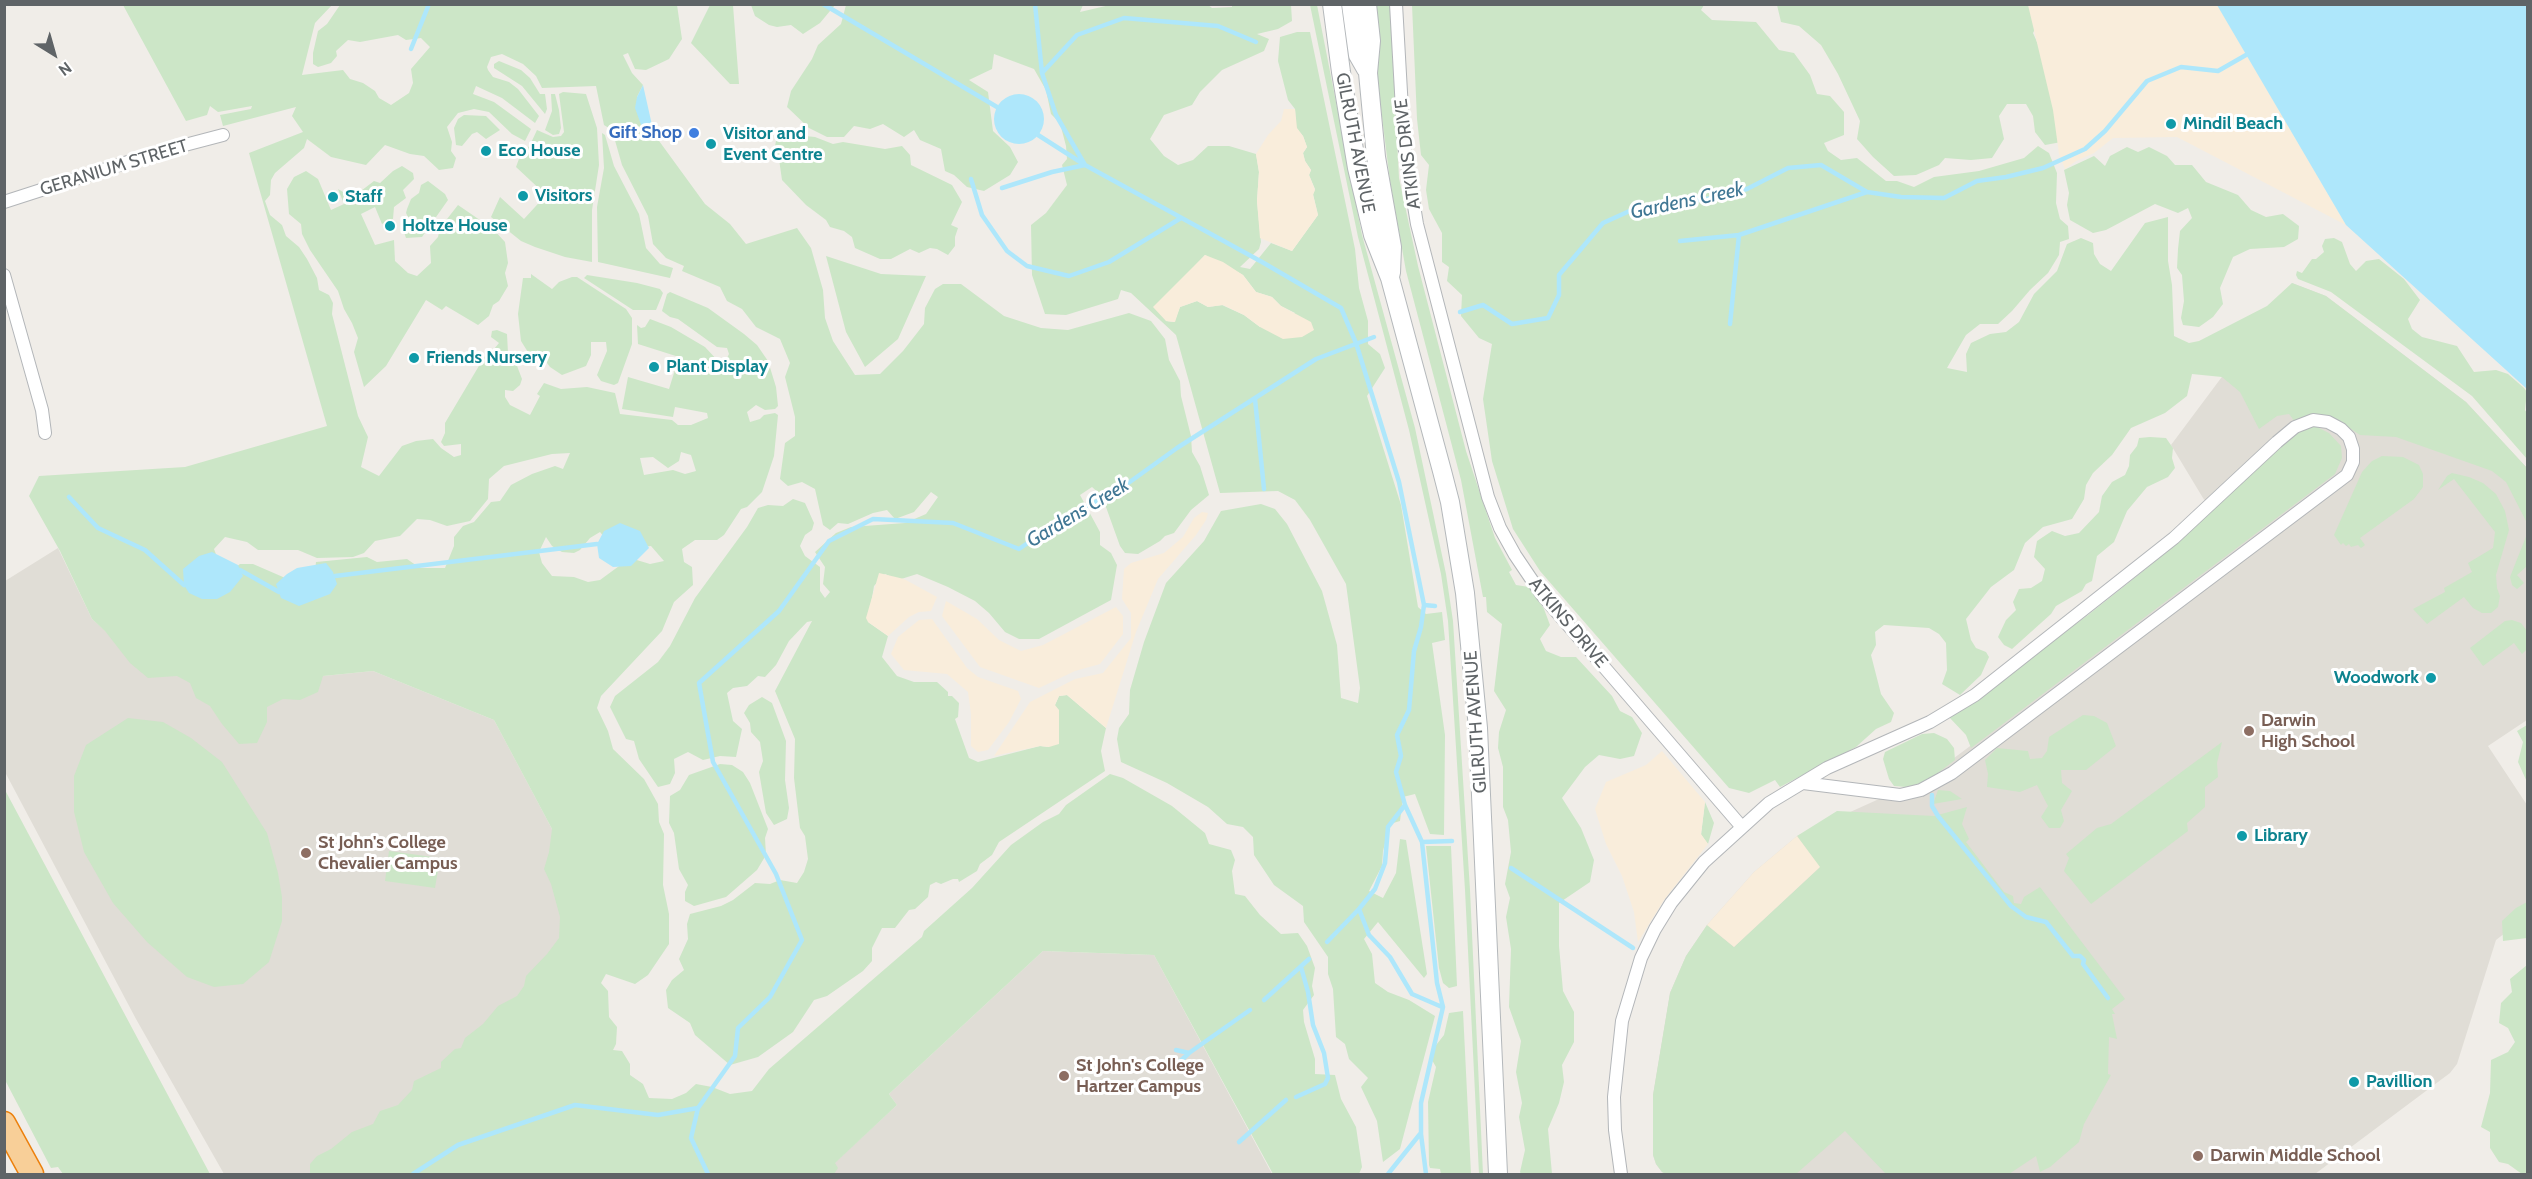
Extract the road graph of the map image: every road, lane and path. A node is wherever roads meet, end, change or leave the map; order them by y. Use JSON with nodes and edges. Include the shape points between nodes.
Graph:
{"nodes":[{"id":1,"x":1332,"y":4,"type":"edge"},
{"id":2,"x":1351,"y":4,"type":"edge"},
{"id":3,"x":1367,"y":4,"type":"edge"},
{"id":4,"x":1396,"y":4,"type":"edge"},
{"id":5,"x":1368,"y":73,"type":"junction"},
{"id":6,"x":223,"y":135,"type":"dead end"},
{"id":7,"x":4,"y":202,"type":"edge"},
{"id":8,"x":4,"y":275,"type":"edge"},
{"id":9,"x":1390,"y":278,"type":"junction"},
{"id":10,"x":45,"y":433,"type":"dead end"},
{"id":11,"x":1803,"y":783,"type":"junction"},
{"id":12,"x":1741,"y":826,"type":"junction"},
{"id":13,"x":4,"y":1123,"type":"edge"},
{"id":14,"x":32,"y":1174,"type":"edge"},
{"id":15,"x":1498,"y":1174,"type":"edge"},
{"id":16,"x":1621,"y":1174,"type":"edge"}],
"edges":[{"from":1,"to":9,"type":"street","name":"GILRUTH AVENUE","via":[[1357,168],[1373,235]]},
{"from":2,"to":5,"type":"street","via":[[1358,55]]},
{"from":3,"to":5,"type":"street","name":"GILRUTH AVENUE","via":[[1371,41]]},
{"from":4,"to":12,"type":"street","name":"ATKINS DRIVE","via":[[1404,145],[1417,224],[1488,497],[1500,528],[1542,595]]},
{"from":5,"to":9,"type":"street","name":"GILRUTH AVENUE","via":[[1376,157],[1392,247]]},
{"from":6,"to":7,"type":"street","name":"GERANIUM STREET"},
{"from":8,"to":10,"type":"street"},
{"from":9,"to":15,"type":"street","name":"GILRUTH AVENUE","via":[[1450,502],[1470,632]]},
{"from":11,"to":11,"type":"street","via":[[1827,768],[1930,722],[1975,694],[2174,538],[2295,427],[2313,420],[2328,422],[2349,437],[2353,462],[2347,475],[1952,774],[1921,790],[1900,795]]},
{"from":11,"to":12,"type":"street"},
{"from":12,"to":16,"type":"street","via":[[1704,862],[1671,903],[1641,958],[1622,1021],[1616,1059],[1615,1130]]},
{"from":13,"to":14,"type":"highway"}]}
